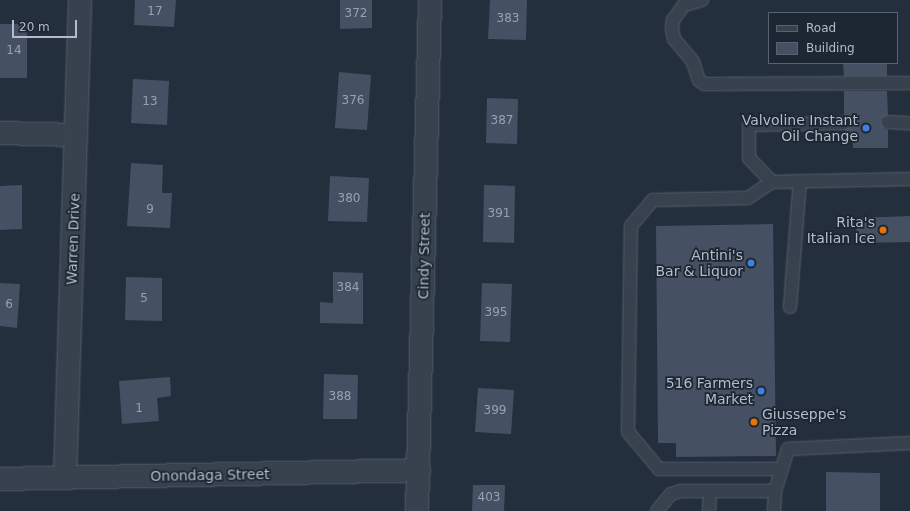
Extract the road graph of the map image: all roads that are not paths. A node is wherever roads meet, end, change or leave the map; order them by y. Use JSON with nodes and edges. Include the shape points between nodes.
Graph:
{"nodes":[{"id":1,"x":80,"y":0,"type":"edge"},
{"id":2,"x":430,"y":0,"type":"edge"},
{"id":3,"x":702,"y":0,"type":"edge"},
{"id":4,"x":910,"y":83,"type":"edge"},
{"id":5,"x":888,"y":122,"type":"dead end"},
{"id":6,"x":844,"y":123,"type":"dead end"},
{"id":7,"x":910,"y":123,"type":"edge"},
{"id":8,"x":0,"y":133,"type":"edge"},
{"id":9,"x":76,"y":135,"type":"junction"},
{"id":10,"x":910,"y":179,"type":"edge"},
{"id":11,"x":800,"y":181,"type":"junction"},
{"id":12,"x":772,"y":182,"type":"junction"},
{"id":13,"x":790,"y":307,"type":"dead end"},
{"id":14,"x":910,"y":443,"type":"edge"},
{"id":15,"x":781,"y":469,"type":"junction"},
{"id":16,"x":419,"y":470,"type":"junction"},
{"id":17,"x":65,"y":478,"type":"junction"},
{"id":18,"x":0,"y":479,"type":"edge"},
{"id":19,"x":710,"y":490,"type":"junction"},
{"id":20,"x":775,"y":490,"type":"junction"},
{"id":21,"x":417,"y":511,"type":"edge"},
{"id":22,"x":657,"y":511,"type":"edge"},
{"id":23,"x":709,"y":511,"type":"edge"},
{"id":24,"x":774,"y":511,"type":"edge"}],
"edges":[{"from":1,"to":9,"type":"street","name":"Warren Drive"},
{"from":2,"to":16,"type":"street","name":"Cindy Street"},
{"from":3,"to":4,"type":"lane","via":[[684,5],[672,20],[672,29],[674,38],[693,62],[699,80],[704,84]]},
{"from":5,"to":7,"type":"lane"},
{"from":6,"to":12,"type":"lane","via":[[749,125],[749,158]]},
{"from":8,"to":9,"type":"street"},
{"from":9,"to":17,"type":"street","name":"Warren Drive"},
{"from":10,"to":11,"type":"lane"},
{"from":11,"to":12,"type":"lane"},
{"from":11,"to":13,"type":"lane"},
{"from":12,"to":15,"type":"lane","via":[[748,198],[653,200],[631,226],[628,432],[659,469]]},
{"from":14,"to":15,"type":"lane","via":[[788,449]]},
{"from":15,"to":20,"type":"lane"},
{"from":16,"to":17,"type":"street","name":"Onondaga Street"},
{"from":16,"to":21,"type":"street","name":"Cindy Street"},
{"from":17,"to":18,"type":"street","name":"Onondaga Street"},
{"from":19,"to":20,"type":"lane"},
{"from":19,"to":22,"type":"lane","via":[[671,494]]},
{"from":19,"to":23,"type":"lane"},
{"from":20,"to":24,"type":"lane"}]}
